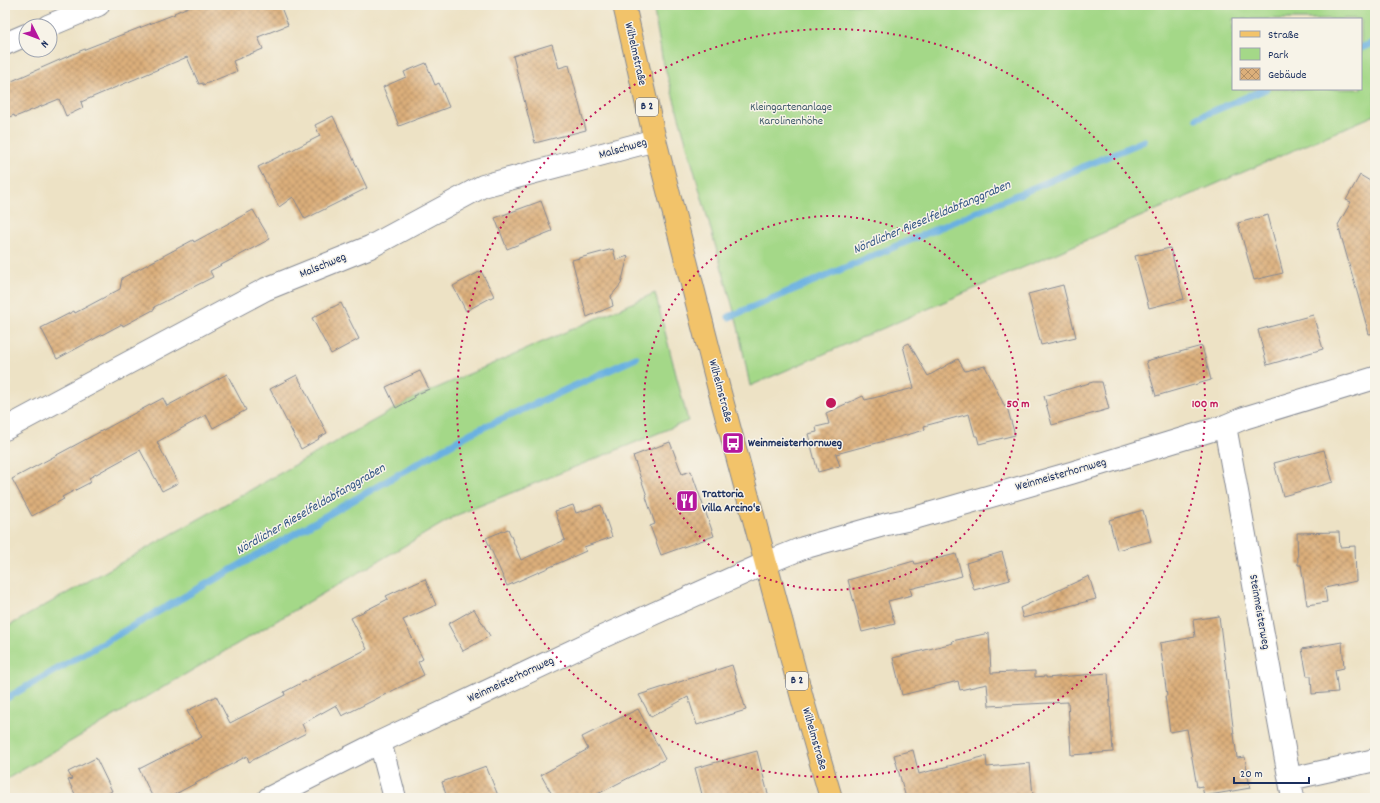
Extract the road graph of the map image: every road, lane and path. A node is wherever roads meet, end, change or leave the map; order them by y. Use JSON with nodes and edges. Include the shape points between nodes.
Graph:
{"nodes":[{"id":1,"x":98,"y":5,"type":"edge"},
{"id":2,"x":624,"y":5,"type":"edge"},
{"id":3,"x":58,"y":22,"type":"edge"},
{"id":4,"x":18,"y":38,"type":"edge"},
{"id":5,"x":5,"y":44,"type":"edge"},
{"id":6,"x":655,"y":140,"type":"junction"},
{"id":7,"x":1375,"y":378,"type":"edge"},
{"id":8,"x":1224,"y":426,"type":"junction"},
{"id":9,"x":5,"y":429,"type":"edge"},
{"id":10,"x":766,"y":563,"type":"junction"},
{"id":11,"x":380,"y":742,"type":"junction"},
{"id":12,"x":1375,"y":760,"type":"edge"},
{"id":13,"x":1292,"y":789,"type":"edge"},
{"id":14,"x":270,"y":798,"type":"edge"},
{"id":15,"x":395,"y":798,"type":"edge"},
{"id":16,"x":831,"y":798,"type":"edge"}],
"edges":[{"from":1,"to":3,"type":"street"},
{"from":2,"to":6,"type":"main road","name":"Wilhelmstraße","number":"B 2"},
{"from":4,"to":5,"type":"street"},
{"from":6,"to":9,"type":"street","name":"Malschweg","via":[[483,186],[370,248],[266,290],[236,305]]},
{"from":6,"to":10,"type":"main road","name":"Wilhelmstraße","number":"B 2"},
{"from":7,"to":8,"type":"street","name":"Weinmeisterhornweg"},
{"from":8,"to":10,"type":"street","name":"Weinmeisterhornweg","via":[[1071,473],[803,548]]},
{"from":8,"to":13,"type":"street","name":"Steinmeisterweg"},
{"from":10,"to":11,"type":"street","name":"Weinmeisterhornweg"},
{"from":10,"to":16,"type":"main road","name":"Wilhelmstraße","number":"B 2"},
{"from":11,"to":14,"type":"street","name":"Weinmeisterhornweg"},
{"from":11,"to":15,"type":"street"},
{"from":12,"to":13,"type":"street"}]}
